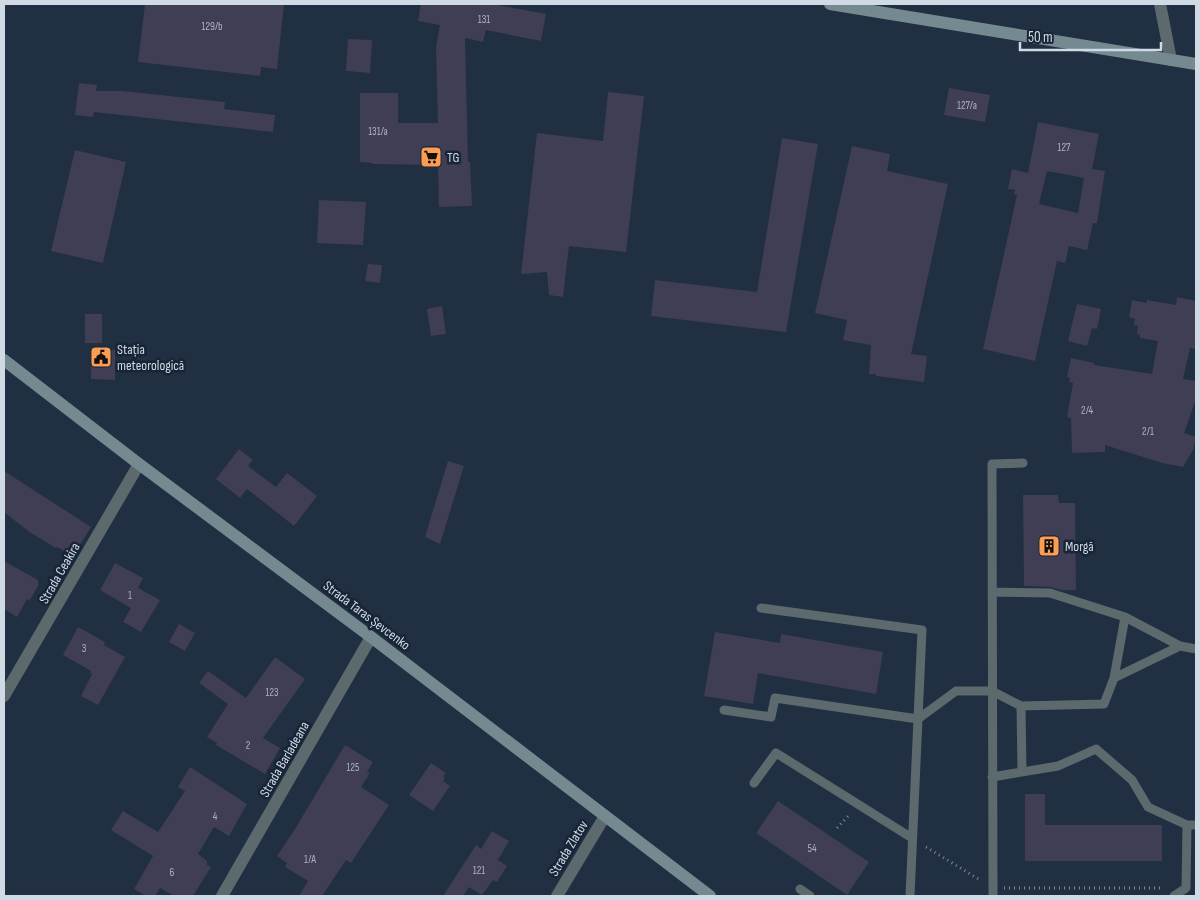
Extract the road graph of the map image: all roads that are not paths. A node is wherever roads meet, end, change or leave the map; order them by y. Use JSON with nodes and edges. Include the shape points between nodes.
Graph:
{"nodes":[{"id":1,"x":830,"y":4,"type":"edge"},
{"id":2,"x":1160,"y":4,"type":"edge"},
{"id":3,"x":1171,"y":60,"type":"junction"},
{"id":4,"x":1196,"y":64,"type":"edge"},
{"id":5,"x":4,"y":360,"type":"edge"},
{"id":6,"x":1023,"y":463,"type":"dead end"},
{"id":7,"x":140,"y":464,"type":"junction"},
{"id":8,"x":992,"y":592,"type":"junction"},
{"id":9,"x":761,"y":608,"type":"dead end"},
{"id":10,"x":1125,"y":616,"type":"junction"},
{"id":11,"x":371,"y":637,"type":"junction"},
{"id":12,"x":1180,"y":646,"type":"junction"},
{"id":13,"x":1196,"y":649,"type":"edge"},
{"id":14,"x":1114,"y":678,"type":"junction"},
{"id":15,"x":992,"y":691,"type":"junction"},
{"id":16,"x":4,"y":696,"type":"edge"},
{"id":17,"x":1022,"y":706,"type":"junction"},
{"id":18,"x":724,"y":710,"type":"dead end"},
{"id":19,"x":918,"y":719,"type":"junction"},
{"id":20,"x":1022,"y":772,"type":"junction"},
{"id":21,"x":992,"y":777,"type":"junction"},
{"id":22,"x":754,"y":783,"type":"dead end"},
{"id":23,"x":604,"y":816,"type":"junction"},
{"id":24,"x":1192,"y":825,"type":"edge"},
{"id":25,"x":912,"y":838,"type":"junction"},
{"id":26,"x":800,"y":888,"type":"dead end"},
{"id":27,"x":993,"y":892,"type":"edge"},
{"id":28,"x":222,"y":896,"type":"edge"},
{"id":29,"x":557,"y":896,"type":"edge"},
{"id":30,"x":710,"y":896,"type":"edge"},
{"id":31,"x":810,"y":896,"type":"edge"},
{"id":32,"x":910,"y":896,"type":"edge"},
{"id":33,"x":1174,"y":896,"type":"edge"}],
"edges":[{"from":1,"to":3,"type":"main road"},
{"from":2,"to":3,"type":"street"},
{"from":3,"to":4,"type":"main road"},
{"from":5,"to":7,"type":"main road","name":"Strada Taras Șevcenko"},
{"from":6,"to":8,"type":"lane","via":[[992,464]]},
{"from":7,"to":11,"type":"main road","name":"Strada Taras Șevcenko"},
{"from":7,"to":16,"type":"street","name":"Strada Ceakira"},
{"from":8,"to":10,"type":"lane","via":[[1050,593]]},
{"from":8,"to":15,"type":"lane"},
{"from":9,"to":19,"type":"lane","via":[[922,630]]},
{"from":10,"to":12,"type":"lane"},
{"from":10,"to":14,"type":"lane"},
{"from":11,"to":23,"type":"main road","name":"Strada Taras Șevcenko"},
{"from":11,"to":28,"type":"street","name":"Strada Barladeana"},
{"from":12,"to":13,"type":"lane"},
{"from":12,"to":14,"type":"lane"},
{"from":14,"to":17,"type":"lane","via":[[1104,704]]},
{"from":15,"to":17,"type":"lane"},
{"from":15,"to":19,"type":"lane","via":[[956,691]]},
{"from":15,"to":21,"type":"lane"},
{"from":17,"to":20,"type":"lane"},
{"from":18,"to":19,"type":"lane","via":[[771,717],[775,698]]},
{"from":19,"to":25,"type":"lane"},
{"from":20,"to":21,"type":"lane"},
{"from":20,"to":24,"type":"lane","via":[[1058,766],[1096,749],[1132,780],[1148,807]]},
{"from":21,"to":27,"type":"lane"},
{"from":22,"to":25,"type":"lane","via":[[776,753]]},
{"from":23,"to":29,"type":"street","name":"Strada Zlatov"},
{"from":23,"to":30,"type":"main road","name":"Strada Taras Șevcenko"},
{"from":24,"to":33,"type":"lane","via":[[1186,888]]},
{"from":25,"to":32,"type":"lane"},
{"from":26,"to":31,"type":"lane"}]}
